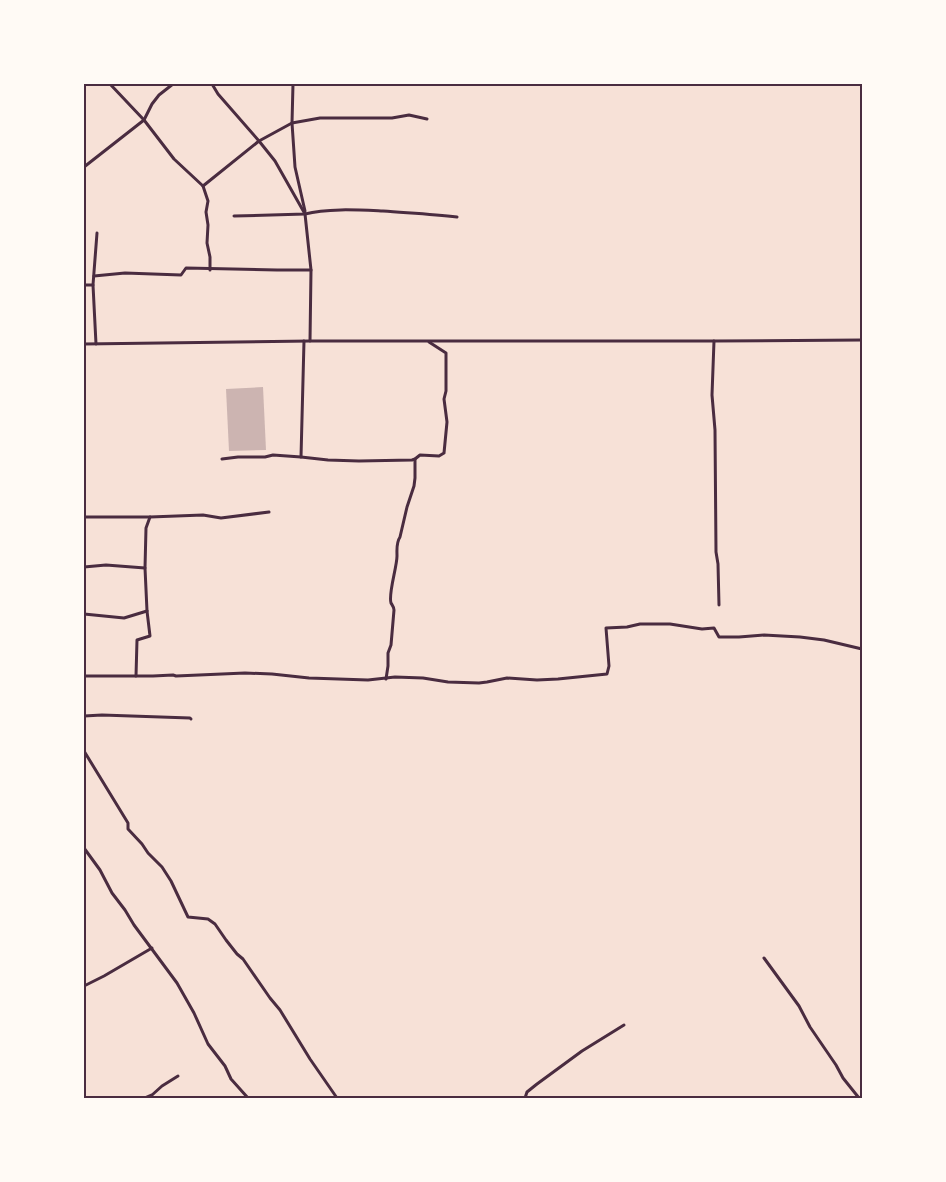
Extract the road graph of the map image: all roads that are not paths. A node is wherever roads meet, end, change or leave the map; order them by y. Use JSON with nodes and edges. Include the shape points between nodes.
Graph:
{"nodes":[{"id":1,"x":110,"y":84,"type":"edge"},
{"id":2,"x":173,"y":84,"type":"edge"},
{"id":3,"x":212,"y":84,"type":"edge"},
{"id":4,"x":293,"y":84,"type":"edge"},
{"id":5,"x":427,"y":119,"type":"dead end"},
{"id":6,"x":144,"y":120,"type":"junction"},
{"id":7,"x":292,"y":123,"type":"junction"},
{"id":8,"x":260,"y":141,"type":"junction"},
{"id":9,"x":84,"y":166,"type":"edge"},
{"id":10,"x":203,"y":186,"type":"junction"},
{"id":11,"x":305,"y":214,"type":"junction"},
{"id":12,"x":234,"y":216,"type":"dead end"},
{"id":13,"x":457,"y":217,"type":"dead end"},
{"id":14,"x":97,"y":233,"type":"dead end"},
{"id":15,"x":210,"y":270,"type":"junction"},
{"id":16,"x":311,"y":270,"type":"junction"},
{"id":17,"x":94,"y":276,"type":"junction"},
{"id":18,"x":84,"y":285,"type":"edge"},
{"id":19,"x":93,"y":285,"type":"junction"},
{"id":20,"x":862,"y":340,"type":"edge"},
{"id":21,"x":304,"y":341,"type":"junction"},
{"id":22,"x":310,"y":341,"type":"junction"},
{"id":23,"x":428,"y":341,"type":"junction"},
{"id":24,"x":446,"y":341,"type":"junction"},
{"id":25,"x":714,"y":342,"type":"junction"},
{"id":26,"x":84,"y":344,"type":"edge"},
{"id":27,"x":96,"y":344,"type":"junction"},
{"id":28,"x":446,"y":353,"type":"junction"},
{"id":29,"x":301,"y":456,"type":"junction"},
{"id":30,"x":222,"y":459,"type":"dead end"},
{"id":31,"x":415,"y":459,"type":"junction"},
{"id":32,"x":270,"y":512,"type":"dead end"},
{"id":33,"x":84,"y":517,"type":"edge"},
{"id":34,"x":150,"y":517,"type":"junction"},
{"id":35,"x":84,"y":567,"type":"edge"},
{"id":36,"x":145,"y":568,"type":"junction"},
{"id":37,"x":719,"y":604,"type":"dead end"},
{"id":38,"x":147,"y":611,"type":"junction"},
{"id":39,"x":84,"y":614,"type":"edge"},
{"id":40,"x":862,"y":649,"type":"edge"},
{"id":41,"x":84,"y":676,"type":"edge"},
{"id":42,"x":136,"y":676,"type":"junction"},
{"id":43,"x":386,"y":679,"type":"junction"},
{"id":44,"x":84,"y":716,"type":"edge"},
{"id":45,"x":191,"y":720,"type":"dead end"},
{"id":46,"x":84,"y":751,"type":"edge"},
{"id":47,"x":84,"y":848,"type":"edge"},
{"id":48,"x":152,"y":948,"type":"junction"},
{"id":49,"x":764,"y":958,"type":"dead end"},
{"id":50,"x":84,"y":986,"type":"edge"},
{"id":51,"x":624,"y":1025,"type":"dead end"},
{"id":52,"x":178,"y":1076,"type":"dead end"},
{"id":53,"x":145,"y":1098,"type":"edge"},
{"id":54,"x":248,"y":1098,"type":"edge"},
{"id":55,"x":337,"y":1098,"type":"edge"},
{"id":56,"x":525,"y":1098,"type":"edge"},
{"id":57,"x":861,"y":1098,"type":"edge"}],
"edges":[{"from":1,"to":6,"type":"street"},
{"from":2,"to":6,"type":"street","via":[[152,104]]},
{"from":3,"to":8,"type":"street"},
{"from":4,"to":7,"type":"street"},
{"from":5,"to":7,"type":"street","via":[[410,114],[392,118],[320,118]]},
{"from":6,"to":9,"type":"street"},
{"from":6,"to":10,"type":"street","via":[[174,159]]},
{"from":7,"to":8,"type":"street"},
{"from":7,"to":11,"type":"street","via":[[295,167]]},
{"from":8,"to":10,"type":"street"},
{"from":8,"to":11,"type":"street"},
{"from":10,"to":15,"type":"street","via":[[208,201]]},
{"from":11,"to":12,"type":"street"},
{"from":11,"to":13,"type":"street","via":[[362,210]]},
{"from":11,"to":16,"type":"street"},
{"from":14,"to":17,"type":"street"},
{"from":15,"to":16,"type":"street"},
{"from":15,"to":17,"type":"street","via":[[186,268],[181,275],[125,273]]},
{"from":16,"to":22,"type":"street"},
{"from":17,"to":19,"type":"street"},
{"from":18,"to":19,"type":"street"},
{"from":19,"to":27,"type":"street"},
{"from":20,"to":25,"type":"street"},
{"from":21,"to":22,"type":"street"},
{"from":21,"to":27,"type":"street"},
{"from":21,"to":29,"type":"street"},
{"from":22,"to":23,"type":"street"},
{"from":23,"to":24,"type":"street"},
{"from":23,"to":28,"type":"street"},
{"from":24,"to":25,"type":"street"},
{"from":24,"to":28,"type":"street"},
{"from":25,"to":37,"type":"street","via":[[712,395]]},
{"from":26,"to":27,"type":"street"},
{"from":28,"to":31,"type":"street","via":[[444,453],[440,456],[420,454]]},
{"from":29,"to":30,"type":"street"},
{"from":29,"to":31,"type":"street","via":[[359,462]]},
{"from":31,"to":43,"type":"street","via":[[414,486],[397,541],[391,603],[394,606],[392,636]]},
{"from":32,"to":34,"type":"street","via":[[221,518],[203,515]]},
{"from":33,"to":34,"type":"street"},
{"from":34,"to":36,"type":"street","via":[[146,528]]},
{"from":35,"to":36,"type":"street"},
{"from":36,"to":38,"type":"street"},
{"from":38,"to":39,"type":"street","via":[[124,618]]},
{"from":38,"to":42,"type":"street","via":[[150,636],[137,640]]},
{"from":40,"to":43,"type":"street","via":[[800,637],[719,637],[714,628],[640,624],[606,628],[607,674],[537,680],[507,678],[479,683],[423,678]]},
{"from":41,"to":42,"type":"street"},
{"from":42,"to":43,"type":"street","via":[[245,673]]},
{"from":44,"to":45,"type":"street"},
{"from":46,"to":55,"type":"street","via":[[128,829],[162,867],[188,916],[208,919],[215,924],[280,1010]]},
{"from":47,"to":48,"type":"street"},
{"from":48,"to":50,"type":"street"},
{"from":48,"to":54,"type":"street","via":[[177,983],[208,1044]]},
{"from":49,"to":57,"type":"street","via":[[799,1006],[843,1078]]},
{"from":51,"to":56,"type":"street","via":[[536,1084]]},
{"from":52,"to":53,"type":"street"}]}
